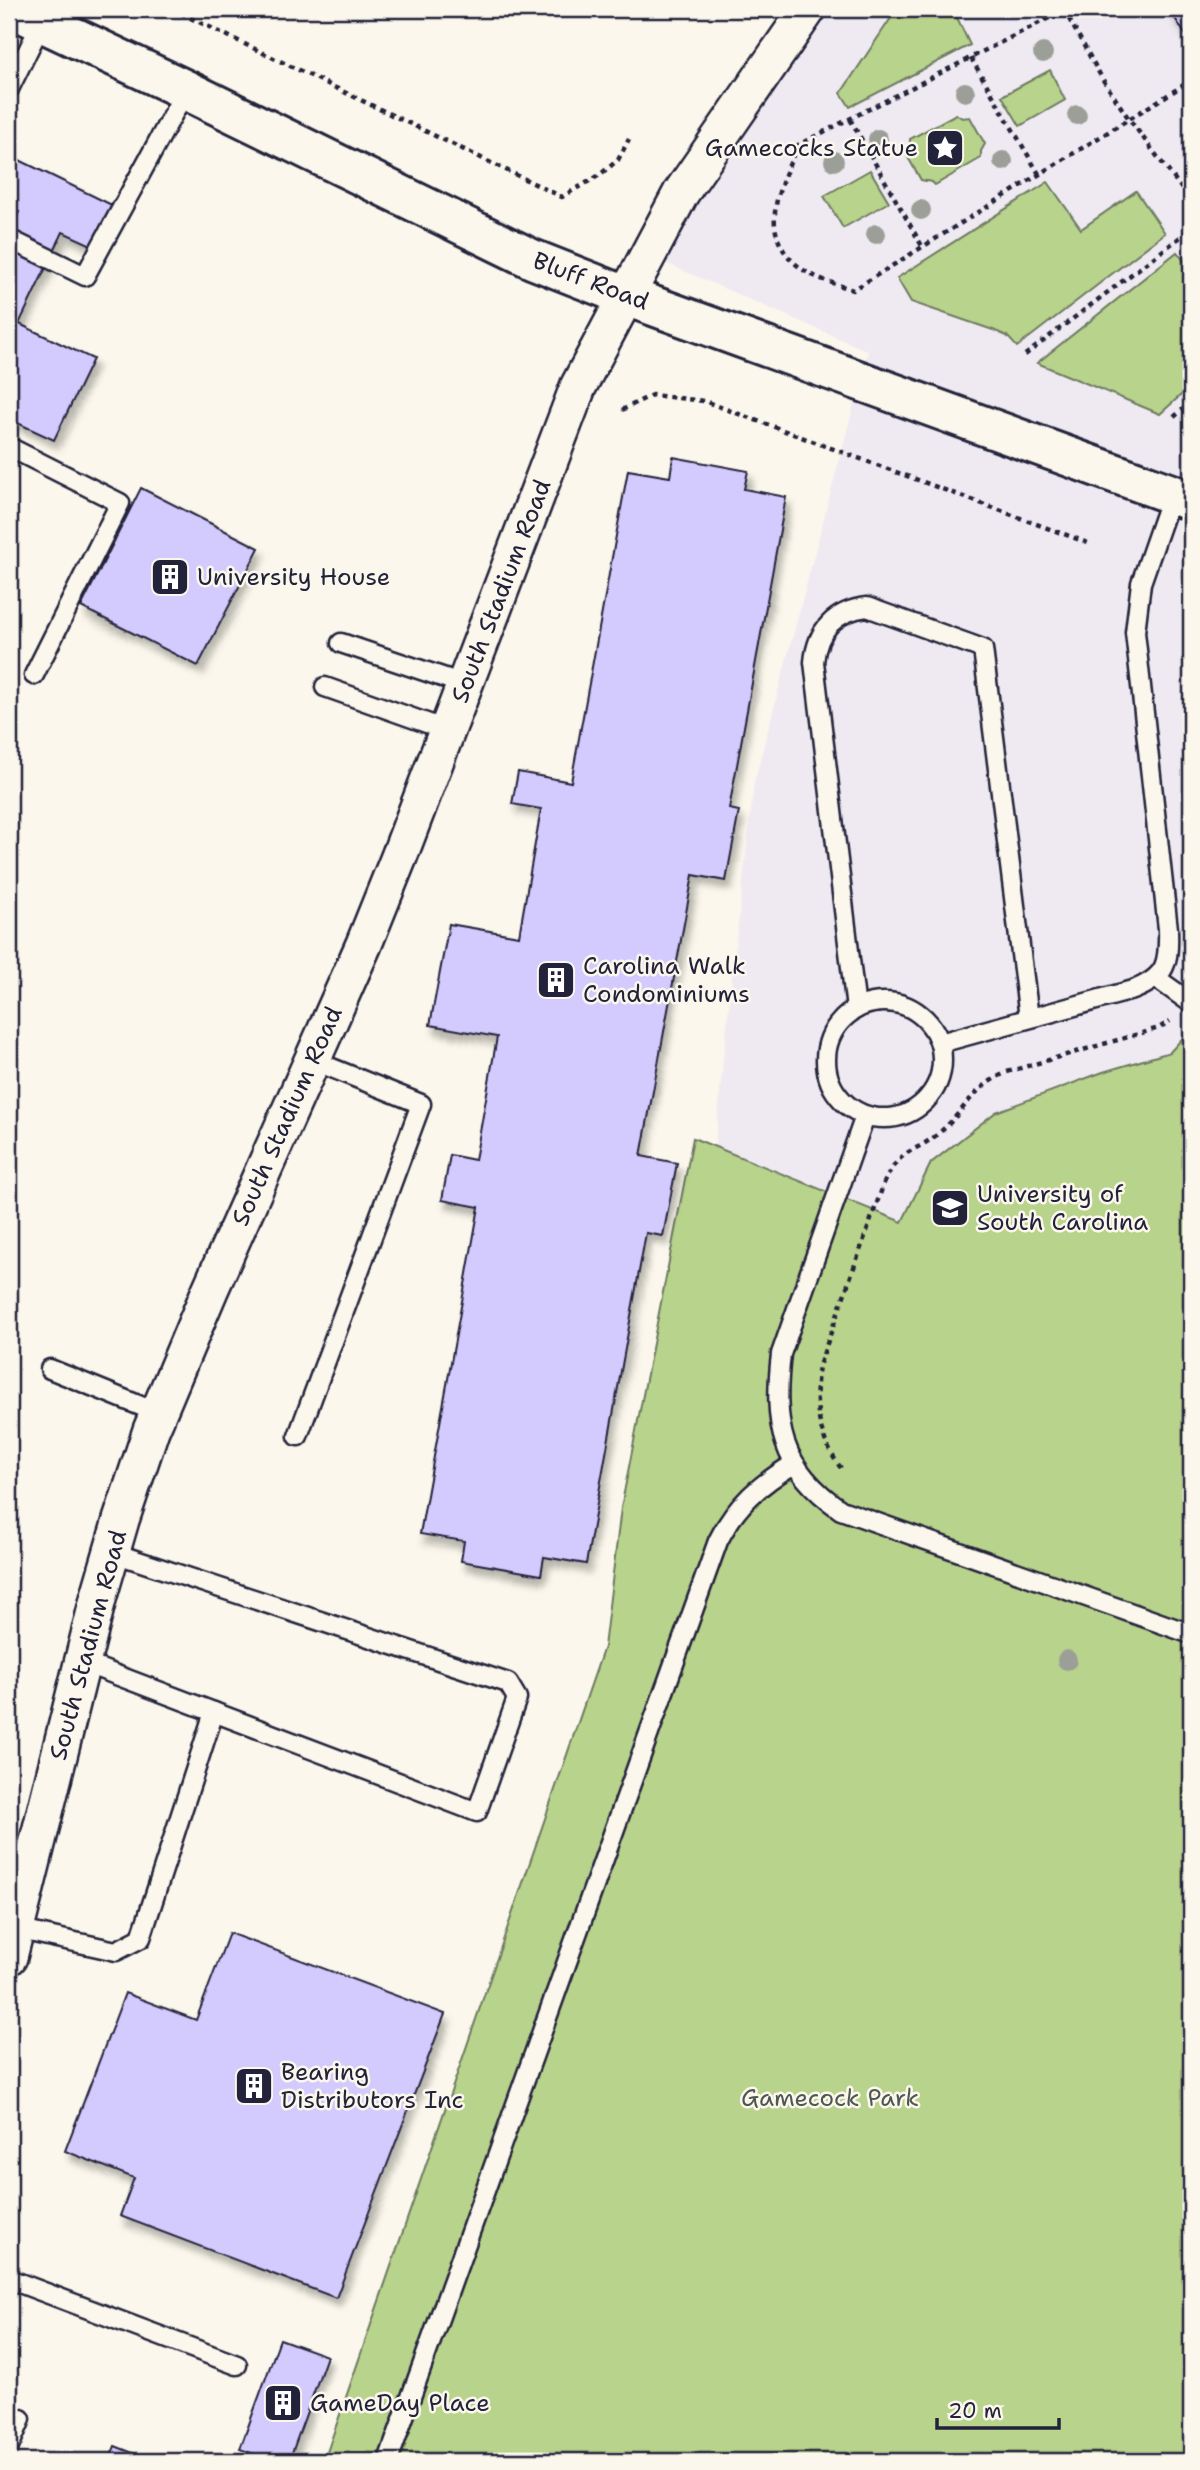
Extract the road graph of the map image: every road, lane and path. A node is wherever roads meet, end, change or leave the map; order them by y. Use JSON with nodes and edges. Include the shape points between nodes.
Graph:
{"nodes":[{"id":1,"x":172,"y":9,"type":"edge"},
{"id":2,"x":808,"y":9,"type":"edge"},
{"id":3,"x":1065,"y":9,"type":"edge"},
{"id":4,"x":28,"y":15,"type":"edge"},
{"id":5,"x":971,"y":58,"type":"junction"},
{"id":6,"x":1187,"y":83,"type":"dead end"},
{"id":7,"x":9,"y":89,"type":"edge"},
{"id":8,"x":186,"y":90,"type":"junction"},
{"id":9,"x":850,"y":119,"type":"junction"},
{"id":10,"x":1129,"y":119,"type":"junction"},
{"id":11,"x":629,"y":139,"type":"dead end"},
{"id":12,"x":1039,"y":174,"type":"junction"},
{"id":13,"x":1191,"y":201,"type":"edge"},
{"id":14,"x":1191,"y":229,"type":"edge"},
{"id":15,"x":9,"y":239,"type":"edge"},
{"id":16,"x":922,"y":247,"type":"junction"},
{"id":17,"x":626,"y":296,"type":"junction"},
{"id":18,"x":1025,"y":355,"type":"dead end"},
{"id":19,"x":1191,"y":402,"type":"edge"},
{"id":20,"x":622,"y":410,"type":"dead end"},
{"id":21,"x":1174,"y":417,"type":"dead end"},
{"id":22,"x":9,"y":447,"type":"edge"},
{"id":23,"x":1182,"y":497,"type":"edge"},
{"id":24,"x":1088,"y":543,"type":"dead end"},
{"id":25,"x":341,"y":643,"type":"dead end"},
{"id":26,"x":34,"y":675,"type":"dead end"},
{"id":27,"x":466,"y":685,"type":"junction"},
{"id":28,"x":325,"y":687,"type":"dead end"},
{"id":29,"x":449,"y":731,"type":"junction"},
{"id":30,"x":1156,"y":978,"type":"junction"},
{"id":31,"x":1191,"y":1003,"type":"edge"},
{"id":32,"x":856,"y":1009,"type":"junction"},
{"id":33,"x":1029,"y":1018,"type":"junction"},
{"id":34,"x":1172,"y":1018,"type":"dead end"},
{"id":35,"x":940,"y":1042,"type":"junction"},
{"id":36,"x":312,"y":1060,"type":"junction"},
{"id":37,"x":864,"y":1116,"type":"junction"},
{"id":38,"x":50,"y":1369,"type":"dead end"},
{"id":39,"x":158,"y":1413,"type":"junction"},
{"id":40,"x":298,"y":1436,"type":"dead end"},
{"id":41,"x":793,"y":1464,"type":"junction"},
{"id":42,"x":846,"y":1474,"type":"dead end"},
{"id":43,"x":111,"y":1552,"type":"junction"},
{"id":44,"x":1191,"y":1634,"type":"edge"},
{"id":45,"x":82,"y":1662,"type":"junction"},
{"id":46,"x":214,"y":1712,"type":"junction"},
{"id":47,"x":12,"y":1943,"type":"edge"},
{"id":48,"x":9,"y":2279,"type":"edge"},
{"id":49,"x":237,"y":2365,"type":"dead end"},
{"id":50,"x":21,"y":2419,"type":"dead end"},
{"id":51,"x":9,"y":2447,"type":"edge"},
{"id":52,"x":388,"y":2461,"type":"edge"}],
"edges":[{"from":1,"to":11,"type":"path","via":[[562,197],[618,160]]},
{"from":2,"to":17,"type":"street","name":"South Stadium Road","via":[[681,193]]},
{"from":3,"to":5,"type":"path"},
{"from":3,"to":10,"type":"path"},
{"from":4,"to":7,"type":"lane"},
{"from":4,"to":8,"type":"main road","name":"Bluff Road"},
{"from":5,"to":9,"type":"path"},
{"from":5,"to":12,"type":"path"},
{"from":6,"to":10,"type":"path"},
{"from":8,"to":15,"type":"lane","via":[[85,276]]},
{"from":8,"to":17,"type":"main road","name":"Bluff Road","via":[[532,259]]},
{"from":9,"to":16,"type":"path"},
{"from":9,"to":16,"type":"path","via":[[798,145],[775,204],[779,240],[804,271],[853,290]]},
{"from":10,"to":12,"type":"path"},
{"from":10,"to":13,"type":"path"},
{"from":12,"to":16,"type":"path"},
{"from":14,"to":18,"type":"path"},
{"from":17,"to":23,"type":"main road","name":"Bluff Road"},
{"from":17,"to":27,"type":"street","name":"South Stadium Road","via":[[578,387]]},
{"from":19,"to":21,"type":"path"},
{"from":20,"to":24,"type":"path","via":[[652,395],[704,401]]},
{"from":22,"to":26,"type":"lane","via":[[120,503]]},
{"from":23,"to":30,"type":"lane","via":[[1141,583],[1135,632],[1168,929],[1169,955]]},
{"from":25,"to":27,"type":"lane"},
{"from":27,"to":29,"type":"street","name":"South Stadium Road"},
{"from":28,"to":29,"type":"lane"},
{"from":29,"to":36,"type":"street","name":"South Stadium Road"},
{"from":30,"to":31,"type":"lane"},
{"from":30,"to":33,"type":"lane","via":[[1133,990]]},
{"from":32,"to":33,"type":"lane","via":[[814,662],[821,631],[835,617],[867,607],[983,649]]},
{"from":32,"to":35,"type":"lane","via":[[884,1002],[902,1005],[919,1013]]},
{"from":32,"to":37,"type":"lane","via":[[837,1026],[825,1060],[827,1078],[836,1094]]},
{"from":33,"to":35,"type":"lane"},
{"from":34,"to":42,"type":"path","via":[[1165,1026],[992,1079],[938,1134],[906,1151],[894,1164],[819,1366],[820,1426]]},
{"from":35,"to":37,"type":"lane","via":[[939,1079],[917,1108],[883,1119]]},
{"from":36,"to":39,"type":"street","name":"South Stadium Road"},
{"from":36,"to":40,"type":"lane","via":[[421,1104]]},
{"from":37,"to":41,"type":"lane","via":[[781,1354],[779,1407]]},
{"from":38,"to":39,"type":"lane"},
{"from":39,"to":43,"type":"street","name":"South Stadium Road"},
{"from":41,"to":44,"type":"lane","via":[[805,1481],[841,1510]]},
{"from":41,"to":52,"type":"lane","via":[[743,1501],[718,1541]]},
{"from":43,"to":45,"type":"street","name":"South Stadium Road"},
{"from":43,"to":46,"type":"lane","via":[[508,1683],[517,1698],[478,1812]]},
{"from":45,"to":46,"type":"lane"},
{"from":45,"to":47,"type":"street","name":"South Stadium Road"},
{"from":46,"to":47,"type":"lane","via":[[141,1938],[116,1951]]},
{"from":48,"to":49,"type":"lane"},
{"from":50,"to":51,"type":"lane"}]}
